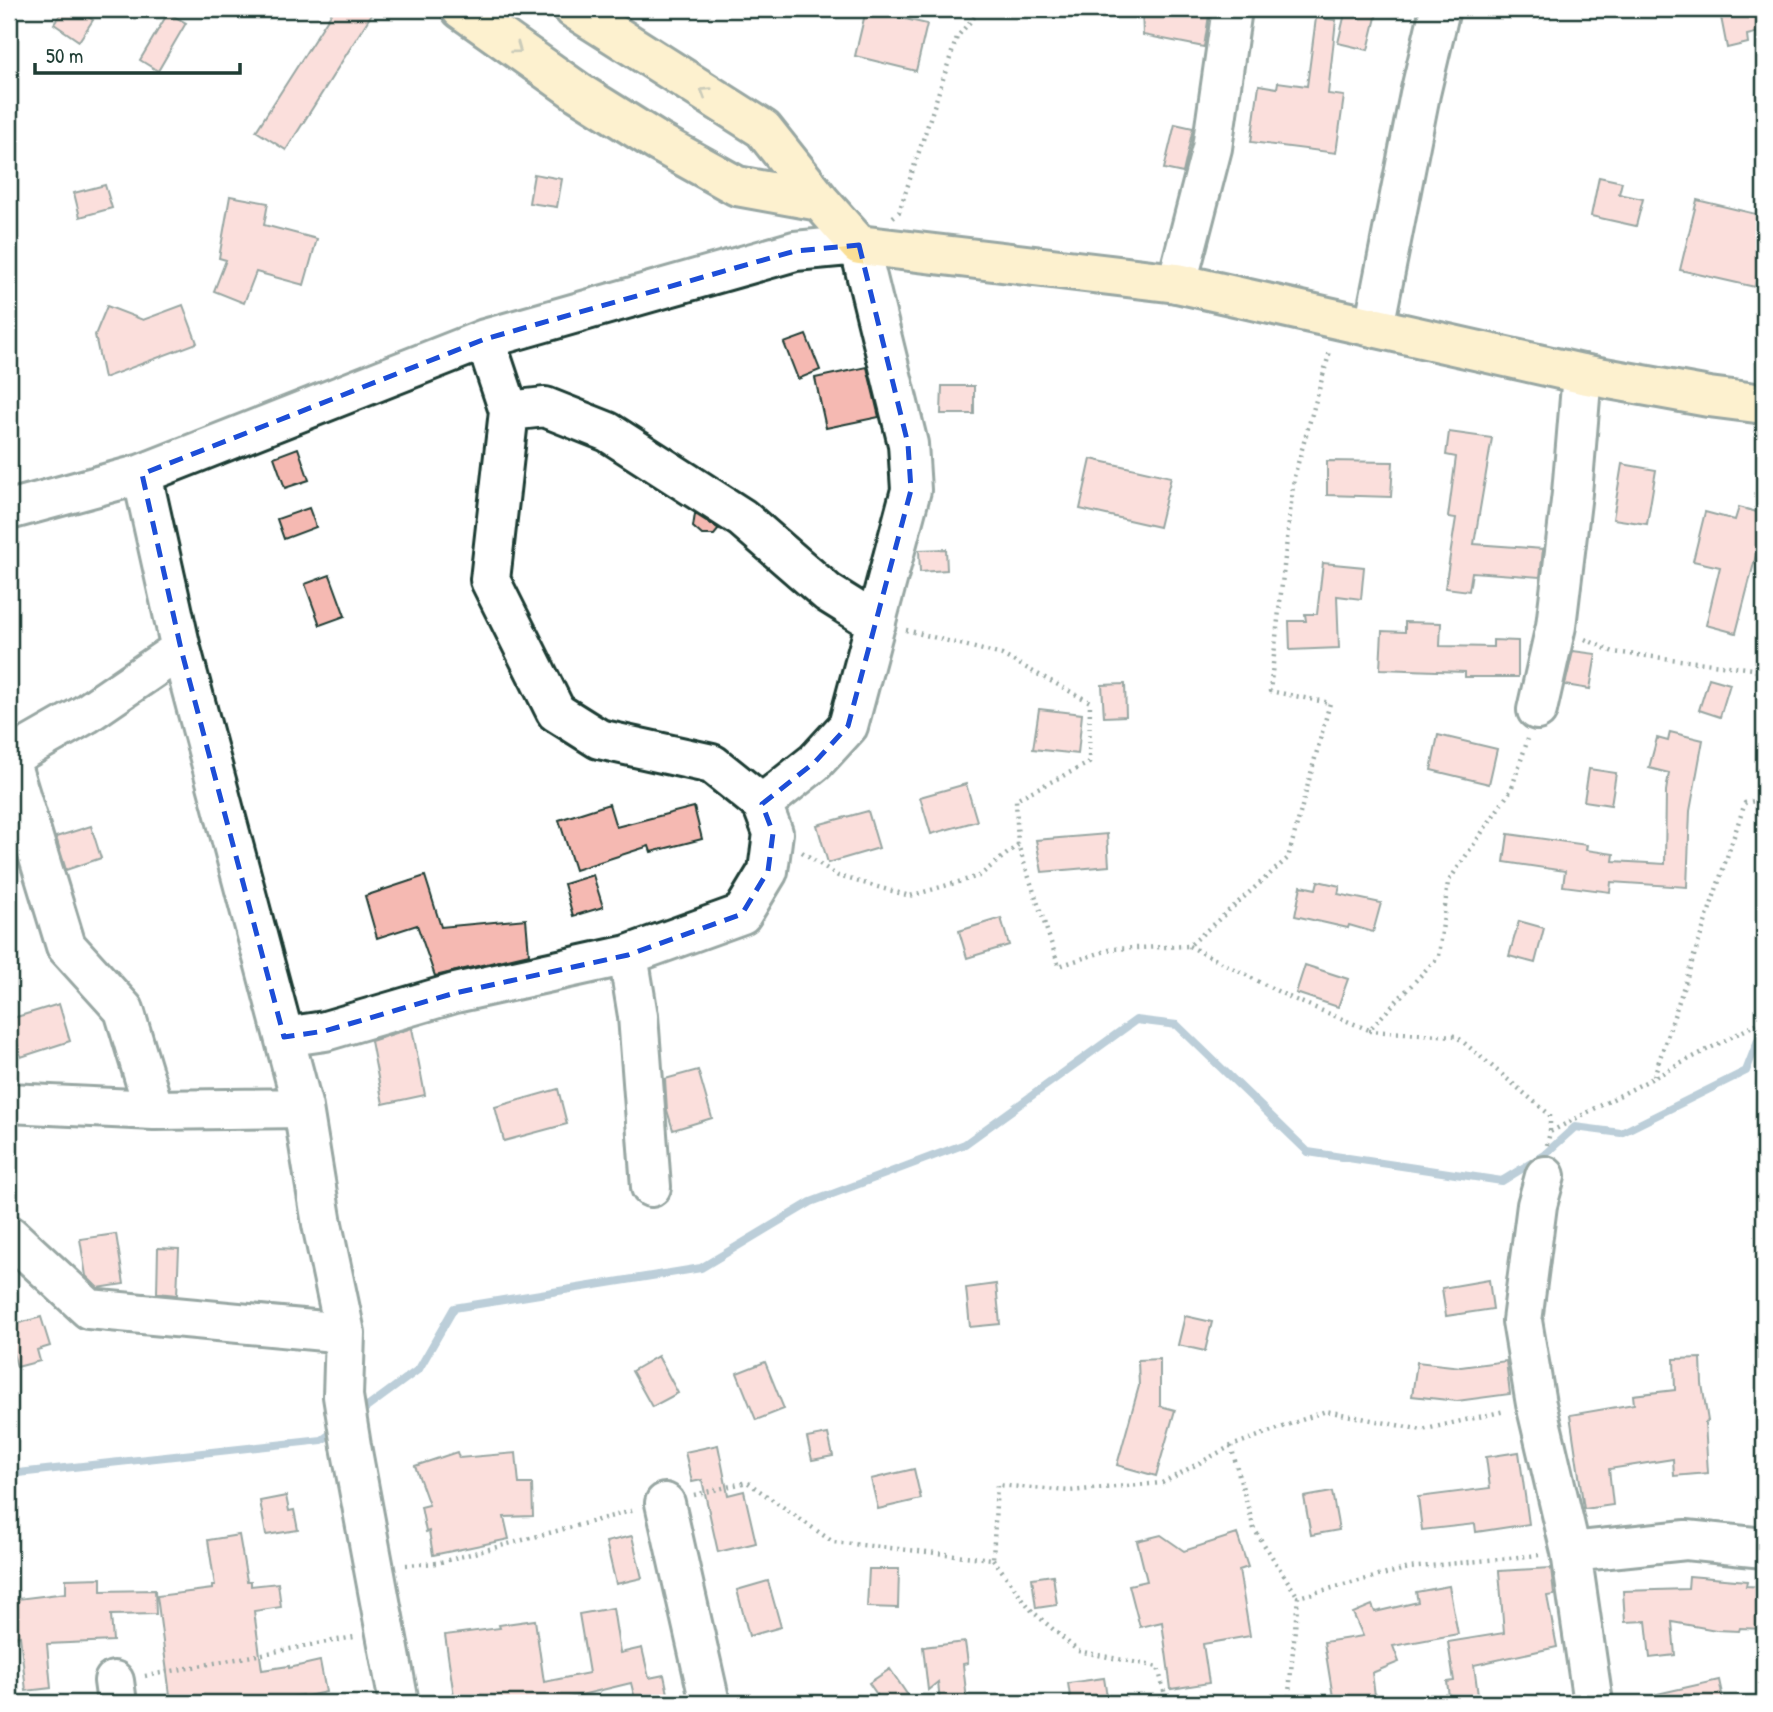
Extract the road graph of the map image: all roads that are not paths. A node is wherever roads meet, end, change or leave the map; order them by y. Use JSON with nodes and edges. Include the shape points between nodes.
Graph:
{"nodes":[{"id":1,"x":461,"y":9,"type":"edge"},
{"id":2,"x":574,"y":9,"type":"edge"},
{"id":3,"x":1232,"y":9,"type":"edge"},
{"id":4,"x":1440,"y":9,"type":"edge"},
{"id":5,"x":820,"y":201,"type":"junction"},
{"id":6,"x":859,"y":245,"type":"junction"},
{"id":7,"x":1177,"y":283,"type":"junction"},
{"id":8,"x":1356,"y":323,"type":"junction"},
{"id":9,"x":485,"y":339,"type":"junction"},
{"id":10,"x":1582,"y":374,"type":"junction"},
{"id":11,"x":1762,"y":395,"type":"edge"},
{"id":12,"x":509,"y":411,"type":"junction"},
{"id":13,"x":142,"y":474,"type":"junction"},
{"id":14,"x":9,"y":510,"type":"edge"},
{"id":15,"x":876,"y":622,"type":"junction"},
{"id":16,"x":181,"y":649,"type":"junction"},
{"id":17,"x":1537,"y":710,"type":"road end"},
{"id":18,"x":9,"y":759,"type":"edge"},
{"id":19,"x":767,"y":818,"type":"junction"},
{"id":20,"x":628,"y":955,"type":"junction"},
{"id":21,"x":284,"y":1037,"type":"junction"},
{"id":22,"x":9,"y":1103,"type":"edge"},
{"id":23,"x":303,"y":1108,"type":"junction"},
{"id":24,"x":154,"y":1110,"type":"junction"},
{"id":25,"x":1545,"y":1176,"type":"road end"},
{"id":26,"x":650,"y":1187,"type":"dead end"},
{"id":27,"x":9,"y":1235,"type":"edge"},
{"id":28,"x":345,"y":1333,"type":"junction"},
{"id":29,"x":664,"y":1503,"type":"road end"},
{"id":30,"x":1764,"y":1548,"type":"edge"},
{"id":31,"x":1571,"y":1552,"type":"junction"},
{"id":32,"x":399,"y":1703,"type":"edge"},
{"id":33,"x":710,"y":1703,"type":"edge"},
{"id":34,"x":1593,"y":1703,"type":"edge"}],
"edges":[{"from":1,"to":5,"type":"main road","one_way":true,"via":[[578,92],[737,186]]},
{"from":5,"to":2,"type":"main road","one_way":true,"via":[[763,129]]},
{"from":3,"to":7,"type":"street","via":[[1212,148]]},
{"from":4,"to":8,"type":"street"},
{"from":5,"to":6,"type":"main road"},
{"from":6,"to":7,"type":"main road"},
{"from":6,"to":9,"type":"street","via":[[795,250]]},
{"from":6,"to":15,"type":"street","via":[[908,444],[911,490]]},
{"from":7,"to":8,"type":"main road"},
{"from":8,"to":10,"type":"main road"},
{"from":9,"to":12,"type":"street"},
{"from":9,"to":13,"type":"street"},
{"from":10,"to":11,"type":"main road","via":[[1709,397]]},
{"from":10,"to":17,"type":"street","via":[[1556,626]]},
{"from":12,"to":15,"type":"street","via":[[545,407],[608,432],[742,518],[828,593]]},
{"from":12,"to":19,"type":"street","via":[[490,580],[556,712],[599,739],[712,764]]},
{"from":13,"to":14,"type":"street"},
{"from":13,"to":16,"type":"street"},
{"from":15,"to":19,"type":"street","via":[[848,726]]},
{"from":16,"to":18,"type":"street","via":[[86,714]]},
{"from":16,"to":21,"type":"street"},
{"from":18,"to":24,"type":"street","via":[[66,946],[124,1010]]},
{"from":19,"to":20,"type":"street","via":[[768,870],[742,914]]},
{"from":20,"to":21,"type":"street","via":[[455,993],[325,1031]]},
{"from":20,"to":26,"type":"street","via":[[638,1016]]},
{"from":21,"to":23,"type":"street"},
{"from":22,"to":24,"type":"street"},
{"from":23,"to":24,"type":"street"},
{"from":23,"to":28,"type":"street"},
{"from":25,"to":31,"type":"street","via":[[1522,1321],[1536,1404]]},
{"from":27,"to":28,"type":"street","via":[[89,1309]]},
{"from":28,"to":32,"type":"street","via":[[343,1396]]},
{"from":29,"to":33,"type":"street"},
{"from":30,"to":31,"type":"street","via":[[1686,1540]]},
{"from":31,"to":34,"type":"street"}]}
